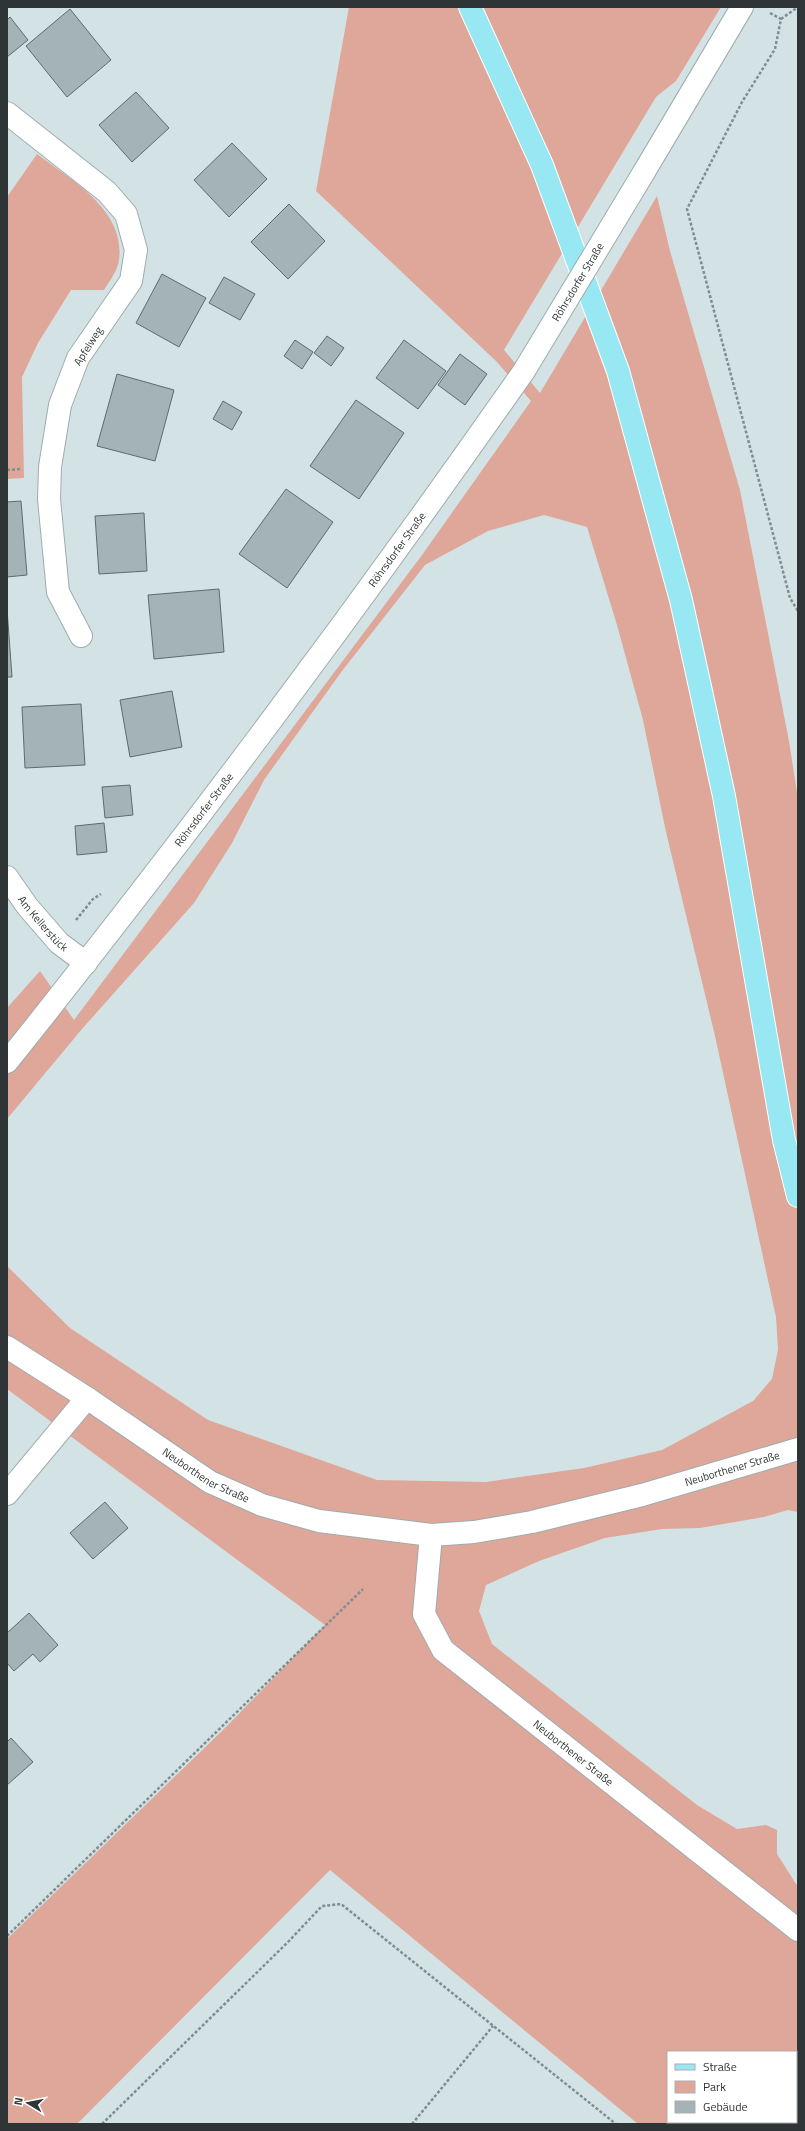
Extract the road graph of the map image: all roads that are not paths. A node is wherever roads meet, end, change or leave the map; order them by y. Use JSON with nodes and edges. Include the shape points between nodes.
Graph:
{"nodes":[{"id":1,"x":470,"y":7,"type":"edge"},
{"id":2,"x":742,"y":7,"type":"edge"},
{"id":3,"x":7,"y":113,"type":"edge"},
{"id":4,"x":81,"y":636,"type":"dead end"},
{"id":5,"x":7,"y":877,"type":"edge"},
{"id":6,"x":86,"y":963,"type":"junction"},
{"id":7,"x":7,"y":1062,"type":"edge"},
{"id":8,"x":798,"y":1196,"type":"edge"},
{"id":9,"x":7,"y":1347,"type":"edge"},
{"id":10,"x":87,"y":1398,"type":"junction"},
{"id":11,"x":798,"y":1449,"type":"edge"},
{"id":12,"x":7,"y":1494,"type":"edge"},
{"id":13,"x":431,"y":1535,"type":"junction"},
{"id":14,"x":798,"y":1930,"type":"edge"}],
"edges":[{"from":1,"to":8,"type":"main road","via":[[542,166],[620,378],[681,600],[717,766],[784,1140]]},
{"from":2,"to":6,"type":"street","name":"Röhrsdorfer Straße","bridge":true,"via":[[524,371],[456,468],[227,779]]},
{"from":3,"to":4,"type":"street","name":"Apfelweg","via":[[107,192],[126,214],[136,250],[131,281],[78,358],[62,398],[50,467],[49,499],[58,592]]},
{"from":5,"to":6,"type":"street","name":"Am Kellerstück","via":[[58,943]]},
{"from":6,"to":7,"type":"street","name":"Röhrsdorfer Straße"},
{"from":9,"to":10,"type":"street","name":"Neuborthener Straße"},
{"from":10,"to":12,"type":"street"},
{"from":10,"to":13,"type":"street","name":"Neuborthener Straße","via":[[210,1482],[262,1506],[319,1521]]},
{"from":11,"to":13,"type":"street","name":"Neuborthener Straße","via":[[642,1495],[532,1522],[474,1532]]},
{"from":13,"to":14,"type":"street","name":"Neuborthener Straße","via":[[424,1614],[443,1650]]}]}
